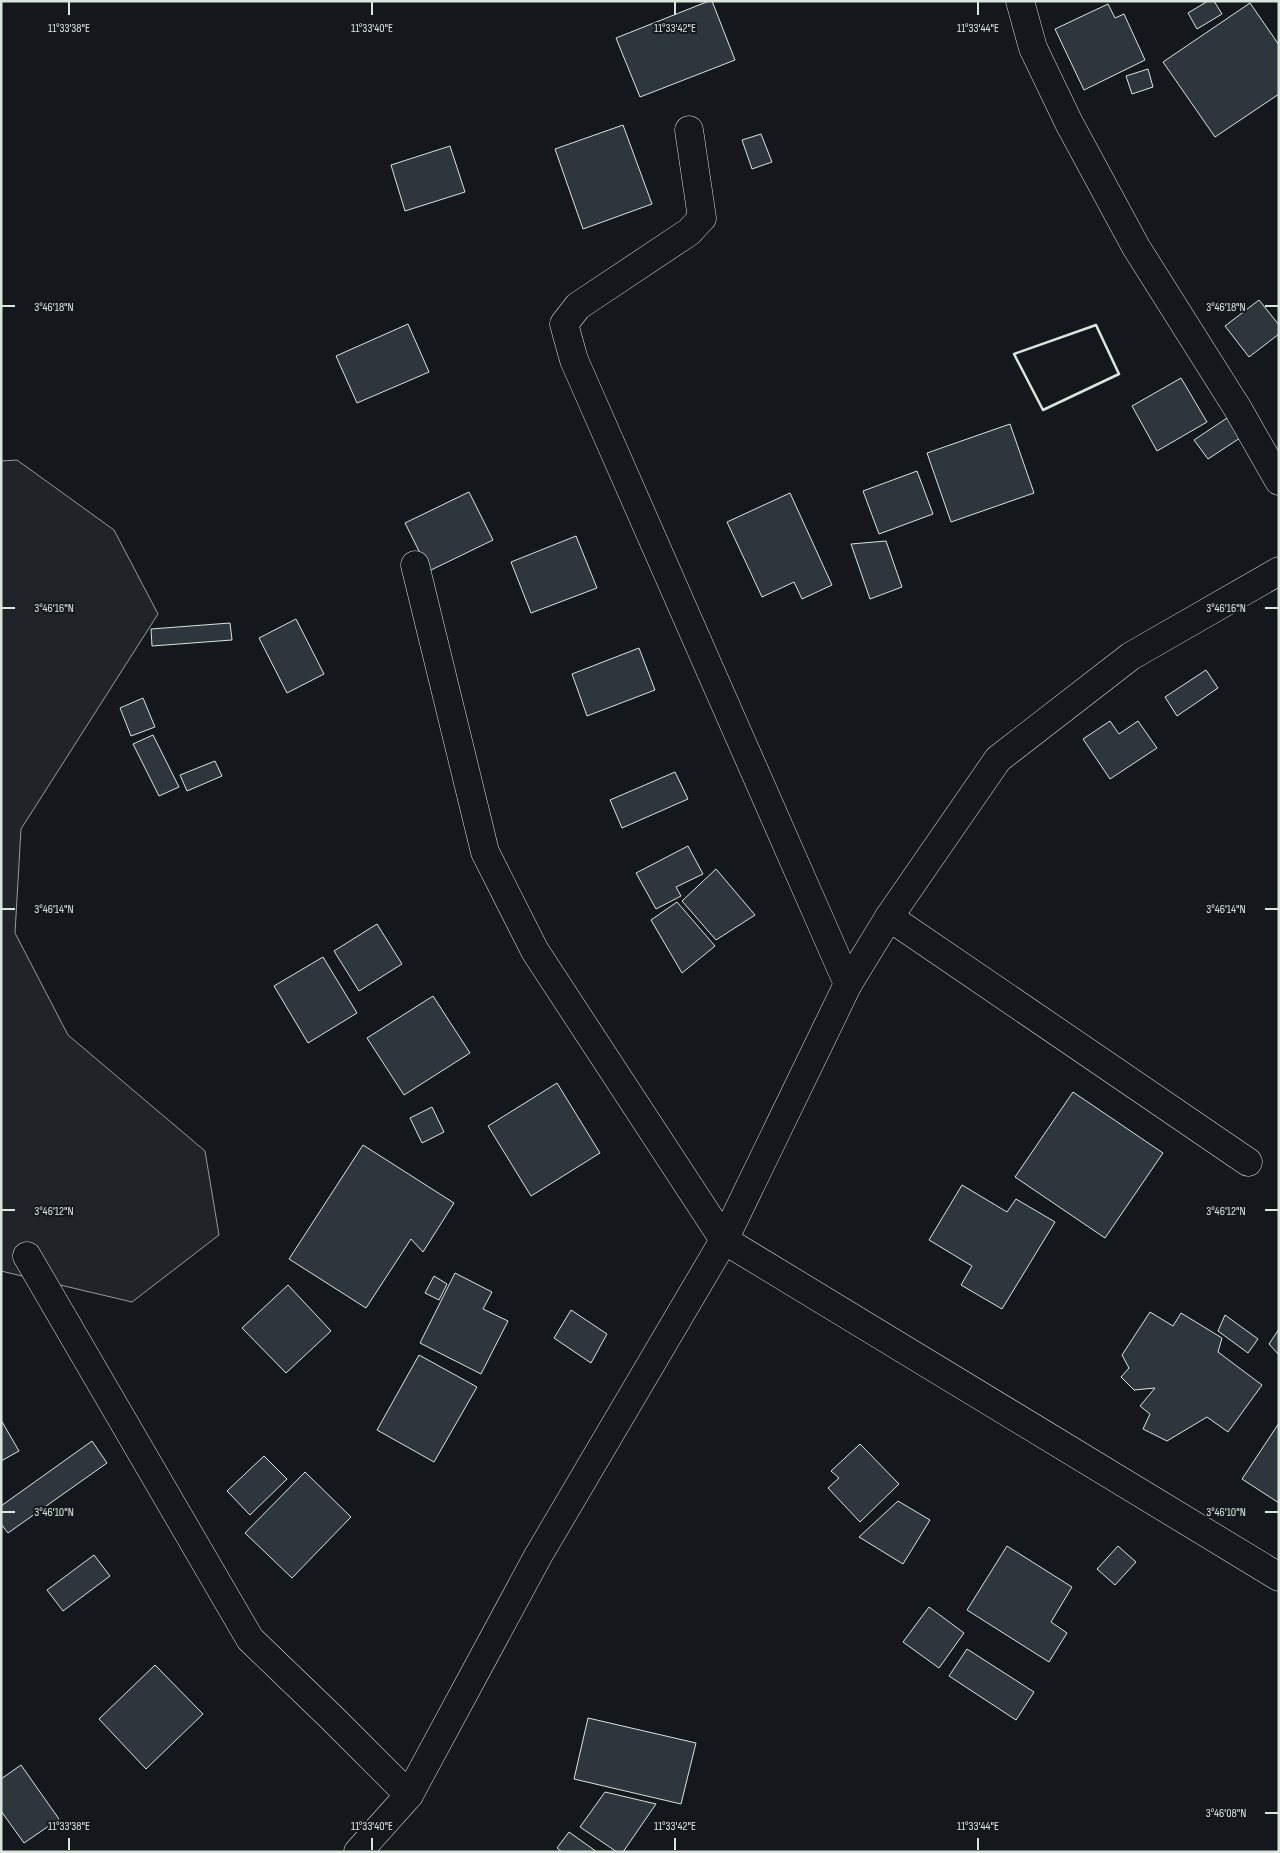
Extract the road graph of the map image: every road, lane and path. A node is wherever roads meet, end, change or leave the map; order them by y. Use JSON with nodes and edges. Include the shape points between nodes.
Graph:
{"nodes":[{"id":1,"x":1020,"y":1,"type":"edge"},
{"id":2,"x":689,"y":130,"type":"dead end"},
{"id":3,"x":1279,"y":481,"type":"edge"},
{"id":4,"x":415,"y":565,"type":"dead end"},
{"id":5,"x":1279,"y":571,"type":"edge"},
{"id":6,"x":889,"y":918,"type":"junction"},
{"id":7,"x":848,"y":984,"type":"junction"},
{"id":8,"x":1248,"y":1162,"type":"dead end"},
{"id":9,"x":724,"y":1240,"type":"junction"},
{"id":10,"x":27,"y":1256,"type":"dead end"},
{"id":11,"x":1279,"y":1577,"type":"edge"},
{"id":12,"x":409,"y":1795,"type":"junction"},
{"id":13,"x":358,"y":1852,"type":"edge"}],
"edges":[{"from":1,"to":3,"type":"street","via":[[1033,48],[1068,123],[1136,246]]},
{"from":2,"to":7,"type":"street","via":[[702,218],[689,232],[578,306],[564,324],[574,360]]},
{"from":4,"to":9,"type":"street","via":[[486,852],[535,951]]},
{"from":5,"to":6,"type":"street","via":[[1131,656],[998,758]]},
{"from":6,"to":7,"type":"street"},
{"from":6,"to":8,"type":"street"},
{"from":7,"to":9,"type":"street"},
{"from":9,"to":11,"type":"street"},
{"from":9,"to":12,"type":"street","via":[[538,1556]]},
{"from":10,"to":12,"type":"street","via":[[250,1639]]},
{"from":12,"to":13,"type":"street"}]}
